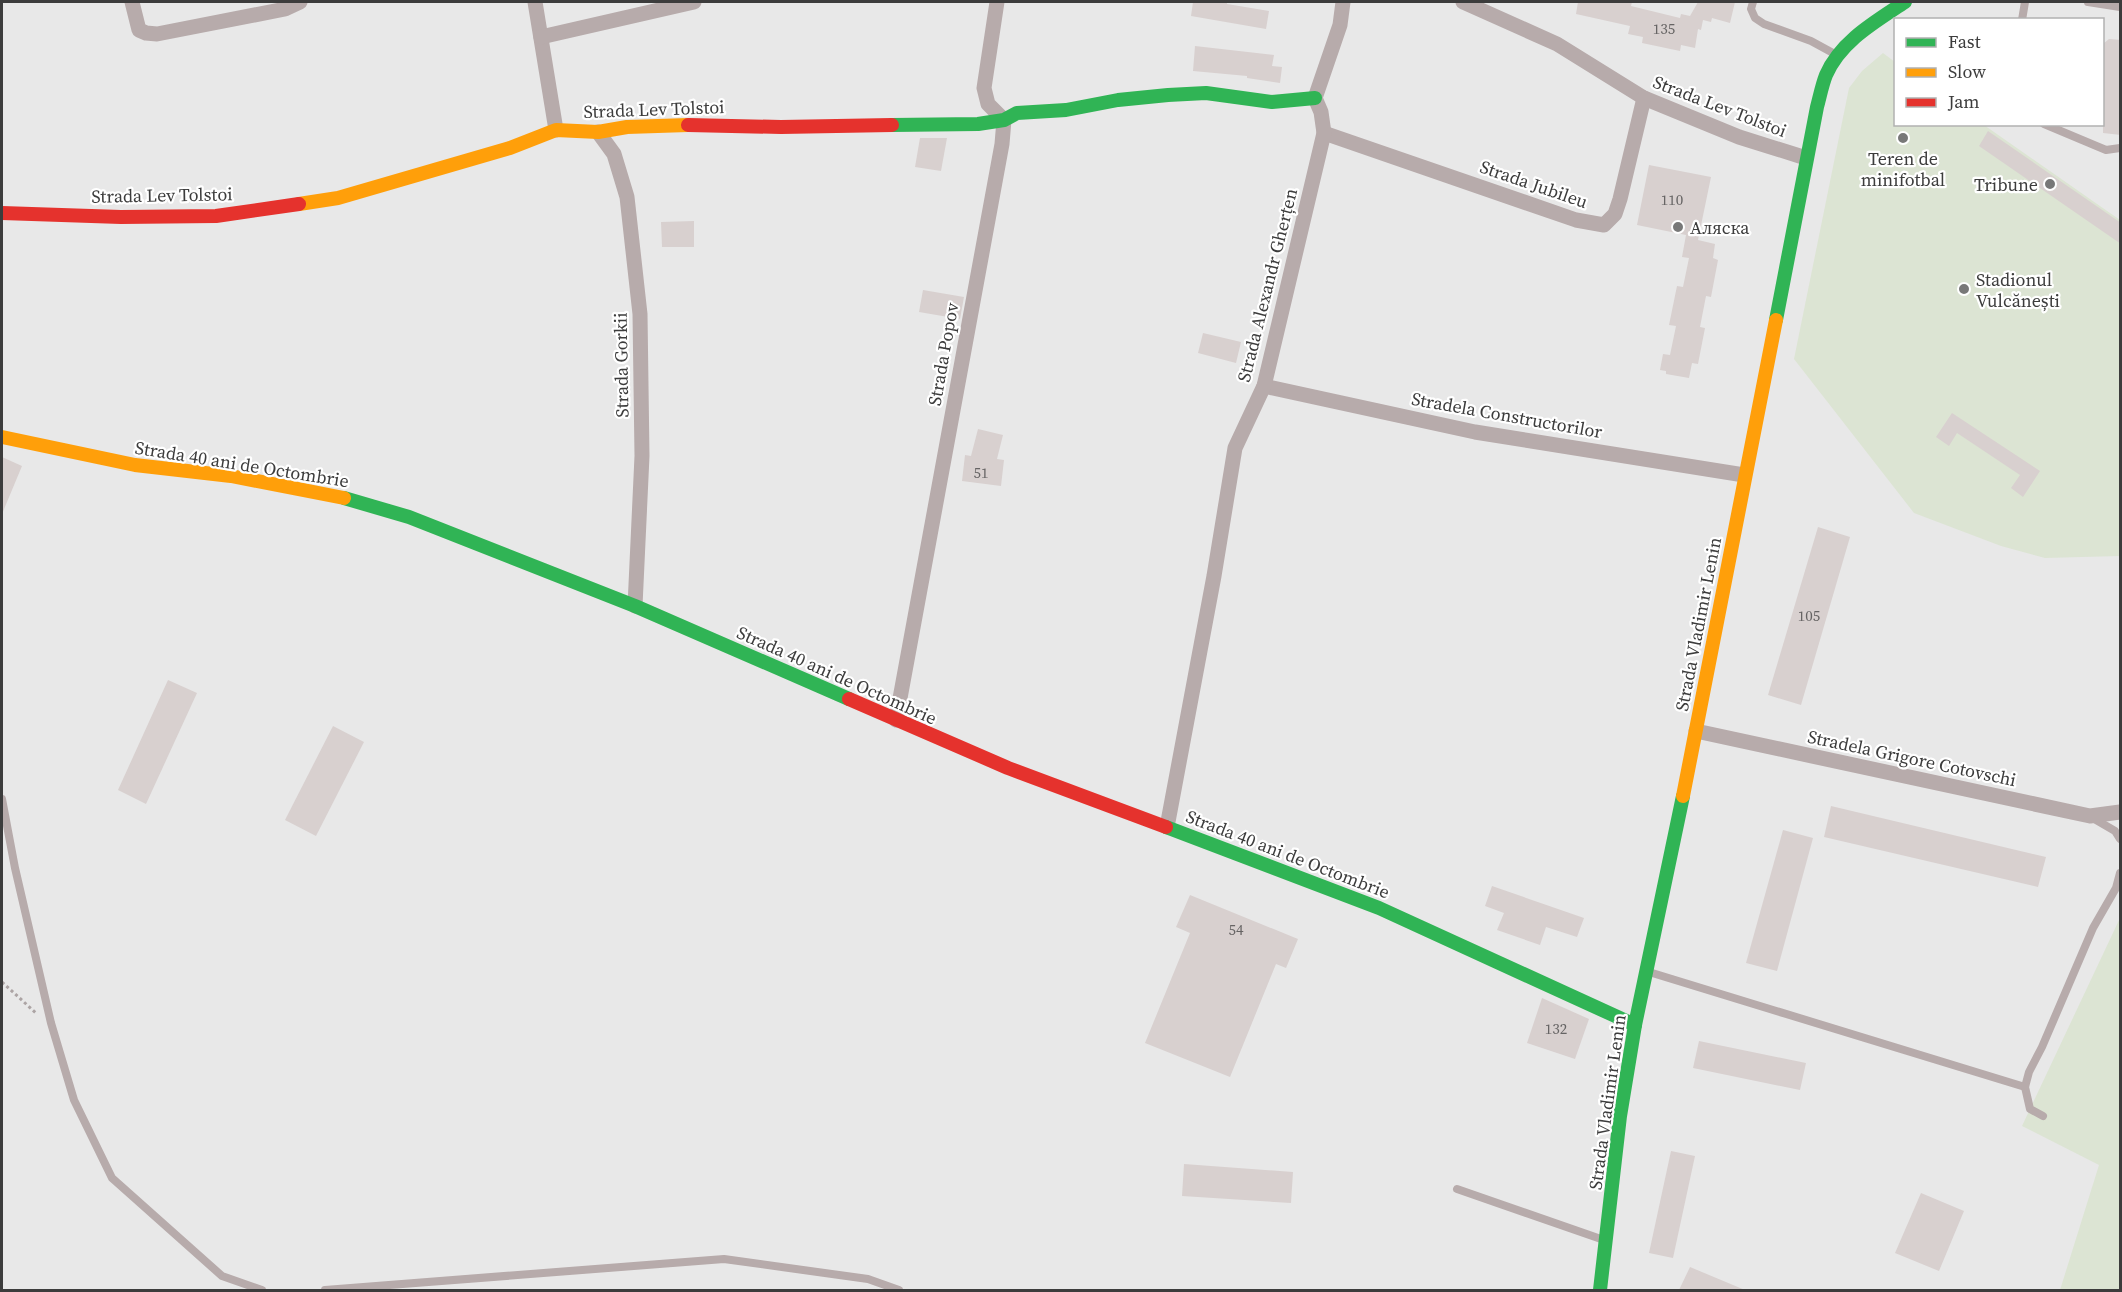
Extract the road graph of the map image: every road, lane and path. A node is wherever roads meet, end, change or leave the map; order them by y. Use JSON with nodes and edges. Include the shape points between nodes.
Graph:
{"nodes":[{"id":1,"x":132,"y":2,"type":"edge"},
{"id":2,"x":300,"y":2,"type":"edge"},
{"id":3,"x":535,"y":2,"type":"edge"},
{"id":4,"x":694,"y":2,"type":"edge"},
{"id":5,"x":997,"y":2,"type":"edge"},
{"id":6,"x":1343,"y":2,"type":"edge"},
{"id":7,"x":1463,"y":2,"type":"edge"},
{"id":8,"x":1753,"y":2,"type":"edge"},
{"id":9,"x":1905,"y":2,"type":"edge"},
{"id":10,"x":2025,"y":2,"type":"edge"},
{"id":11,"x":2088,"y":2,"type":"edge"},
{"id":12,"x":2121,"y":7,"type":"edge"},
{"id":13,"x":2022,"y":18,"type":"edge"},
{"id":14,"x":541,"y":38,"type":"junction"},
{"id":15,"x":1837,"y":56,"type":"junction"},
{"id":16,"x":1315,"y":98,"type":"junction"},
{"id":17,"x":1644,"y":98,"type":"junction"},
{"id":18,"x":1004,"y":120,"type":"junction"},
{"id":19,"x":2049,"y":126,"type":"edge"},
{"id":20,"x":556,"y":130,"type":"junction"},
{"id":21,"x":597,"y":132,"type":"junction"},
{"id":22,"x":1324,"y":133,"type":"junction"},
{"id":23,"x":2121,"y":148,"type":"edge"},
{"id":24,"x":1806,"y":158,"type":"junction"},
{"id":25,"x":2,"y":213,"type":"edge"},
{"id":26,"x":1264,"y":386,"type":"junction"},
{"id":27,"x":2,"y":437,"type":"edge"},
{"id":28,"x":1744,"y":475,"type":"junction"},
{"id":29,"x":635,"y":606,"type":"junction"},
{"id":30,"x":896,"y":720,"type":"junction"},
{"id":31,"x":1696,"y":731,"type":"junction"},
{"id":32,"x":2,"y":799,"type":"edge"},
{"id":33,"x":2121,"y":812,"type":"edge"},
{"id":34,"x":2090,"y":816,"type":"junction"},
{"id":35,"x":1167,"y":827,"type":"junction"},
{"id":36,"x":2121,"y":839,"type":"edge"},
{"id":37,"x":2121,"y":873,"type":"edge"},
{"id":38,"x":1647,"y":972,"type":"junction"},
{"id":39,"x":2,"y":982,"type":"edge"},
{"id":40,"x":51,"y":1023,"type":"junction"},
{"id":41,"x":1635,"y":1025,"type":"junction"},
{"id":42,"x":2025,"y":1088,"type":"junction"},
{"id":43,"x":2043,"y":1116,"type":"dead end"},
{"id":44,"x":1457,"y":1189,"type":"dead end"},
{"id":45,"x":1606,"y":1240,"type":"junction"},
{"id":46,"x":262,"y":1290,"type":"edge"},
{"id":47,"x":325,"y":1290,"type":"edge"},
{"id":48,"x":899,"y":1290,"type":"edge"},
{"id":49,"x":1600,"y":1290,"type":"edge"}],
"edges":[{"from":1,"to":2,"type":"street","via":[[139,30],[157,34],[285,9]]},
{"from":3,"to":14,"type":"street"},
{"from":4,"to":14,"type":"street"},
{"from":5,"to":18,"type":"street","via":[[984,88],[988,104]]},
{"from":6,"to":16,"type":"street","via":[[1340,25]]},
{"from":7,"to":17,"type":"street","name":"Strada Lev Tolstoi","via":[[1557,44]]},
{"from":8,"to":15,"type":"lane","via":[[1755,18],[1764,24],[1811,41]]},
{"from":9,"to":15,"type":"street","name":"Strada Vladimir Lenin","via":[[1849,42]]},
{"from":10,"to":13,"type":"lane"},
{"from":11,"to":12,"type":"lane"},
{"from":14,"to":20,"type":"street"},
{"from":15,"to":24,"type":"street","name":"Strada Vladimir Lenin","via":[[1826,75]]},
{"from":16,"to":18,"type":"street","name":"Strada Lev Tolstoi","via":[[1272,102],[1206,93],[1168,95],[1017,113]]},
{"from":16,"to":22,"type":"street","name":"Strada Alexandr Gherțen"},
{"from":17,"to":22,"type":"street","name":"Strada Jubileu","via":[[1620,199],[1615,214],[1604,225],[1576,220]]},
{"from":17,"to":24,"type":"street","name":"Strada Lev Tolstoi","via":[[1739,137]]},
{"from":18,"to":21,"type":"street","name":"Strada Lev Tolstoi","via":[[919,126],[659,126]]},
{"from":18,"to":30,"type":"street","name":"Strada Popov"},
{"from":19,"to":23,"type":"lane","via":[[2106,150]]},
{"from":20,"to":21,"type":"street","name":"Strada Lev Tolstoi"},
{"from":20,"to":25,"type":"street","name":"Strada Lev Tolstoi","via":[[510,148],[338,198],[271,209],[216,216],[121,218]]},
{"from":21,"to":29,"type":"street","name":"Strada Gorkii","via":[[614,154],[627,197],[640,314],[642,456]]},
{"from":22,"to":26,"type":"street","name":"Strada Alexandr Gherțen"},
{"from":24,"to":28,"type":"street","name":"Strada Vladimir Lenin"},
{"from":26,"to":28,"type":"street","name":"Stradela Constructorilor","via":[[1475,432]]},
{"from":26,"to":35,"type":"street","name":"Strada Alexandr Gherțen","via":[[1235,448]]},
{"from":27,"to":29,"type":"street","name":"Strada 40 ani de Octombrie","via":[[135,465],[231,476],[350,499],[434,527]]},
{"from":28,"to":31,"type":"street","name":"Strada Vladimir Lenin"},
{"from":29,"to":30,"type":"street","name":"Strada 40 ani de Octombrie"},
{"from":30,"to":35,"type":"street","name":"Strada 40 ani de Octombrie","via":[[1008,768]]},
{"from":31,"to":34,"type":"street","name":"Stradela Grigore Cotovschi"},
{"from":31,"to":38,"type":"street","name":"Strada Vladimir Lenin"},
{"from":32,"to":40,"type":"lane"},
{"from":33,"to":34,"type":"street","name":"Stradela Grigore Cotovschi"},
{"from":34,"to":36,"type":"lane"},
{"from":35,"to":41,"type":"street","name":"Strada 40 ani de Octombrie","via":[[1379,908]]},
{"from":37,"to":42,"type":"lane","via":[[2093,928]]},
{"from":38,"to":41,"type":"street","name":"Strada Vladimir Lenin"},
{"from":38,"to":42,"type":"lane"},
{"from":39,"to":40,"type":"path"},
{"from":40,"to":46,"type":"lane","via":[[75,1100],[112,1178],[222,1276]]},
{"from":41,"to":45,"type":"street","name":"Strada Vladimir Lenin"},
{"from":42,"to":43,"type":"lane","via":[[2030,1109]]},
{"from":44,"to":45,"type":"lane"},
{"from":45,"to":49,"type":"street","name":"Strada Vladimir Lenin"},
{"from":47,"to":48,"type":"lane","via":[[724,1259],[868,1279]]}]}
